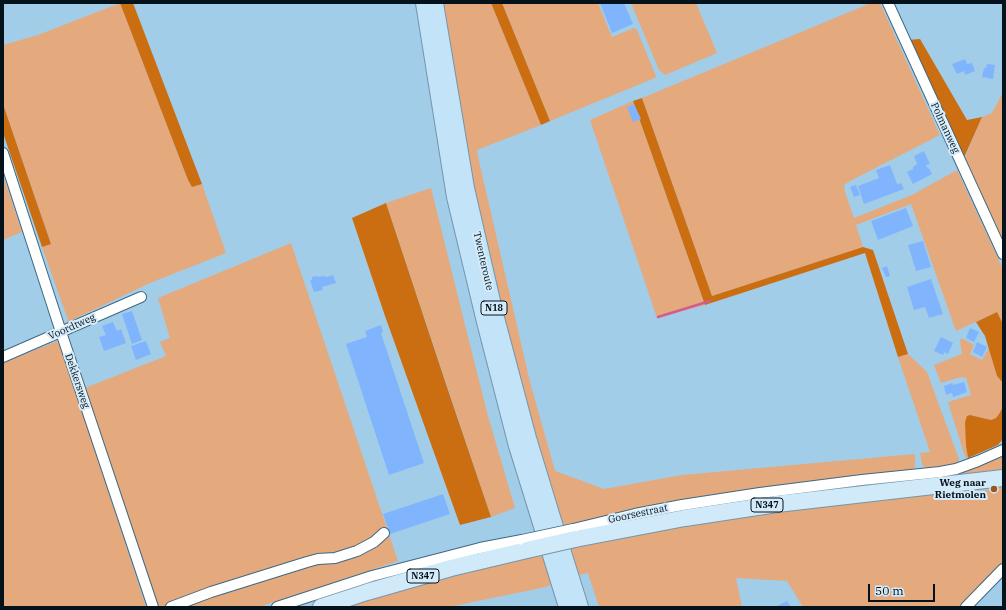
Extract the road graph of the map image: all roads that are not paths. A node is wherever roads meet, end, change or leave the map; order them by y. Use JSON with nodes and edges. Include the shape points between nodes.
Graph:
{"nodes":[{"id":1,"x":424,"y":3,"type":"edge"},
{"id":2,"x":435,"y":3,"type":"edge"},
{"id":3,"x":888,"y":3,"type":"edge"},
{"id":4,"x":3,"y":154,"type":"edge"},
{"id":5,"x":1003,"y":254,"type":"edge"},
{"id":6,"x":141,"y":297,"type":"dead end"},
{"id":7,"x":61,"y":332,"type":"junction"},
{"id":8,"x":3,"y":357,"type":"edge"},
{"id":9,"x":1003,"y":450,"type":"edge"},
{"id":10,"x":1003,"y":478,"type":"edge"},
{"id":11,"x":384,"y":533,"type":"dead end"},
{"id":12,"x":574,"y":534,"type":"junction"},
{"id":13,"x":525,"y":545,"type":"junction"},
{"id":14,"x":1003,"y":569,"type":"edge"},
{"id":15,"x":153,"y":607,"type":"edge"},
{"id":16,"x":171,"y":607,"type":"edge"},
{"id":17,"x":277,"y":607,"type":"edge"},
{"id":18,"x":321,"y":607,"type":"edge"},
{"id":19,"x":567,"y":607,"type":"edge"},
{"id":20,"x":580,"y":607,"type":"edge"},
{"id":21,"x":966,"y":607,"type":"edge"}],
"edges":[{"from":1,"to":19,"type":"highway","name":"Twenteroute","number":"N18","via":[[455,197],[517,446]]},
{"from":2,"to":20,"type":"highway","name":"Twenteroute","number":"N18","via":[[466,188],[495,314],[528,438]]},
{"from":3,"to":5,"type":"street","name":"Polmanweg"},
{"from":4,"to":7,"type":"street","name":"Dekkersweg"},
{"from":6,"to":7,"type":"street","name":"Voordtweg"},
{"from":7,"to":8,"type":"street","name":"Voordtweg"},
{"from":7,"to":15,"type":"street","name":"Dekkersweg"},
{"from":9,"to":12,"type":"street","name":"Goorsestraat","via":[[978,462],[940,472],[807,487],[698,503],[635,514]]},
{"from":10,"to":12,"type":"main road","name":"Goorsestraat","number":"N347","via":[[777,504]]},
{"from":11,"to":16,"type":"street","via":[[357,551],[335,558],[307,562]]},
{"from":12,"to":13,"type":"main road","name":"Goorsestraat","number":"N347","bridge":true},
{"from":13,"to":17,"type":"street","name":"Goorsestraat","via":[[480,548],[372,576]]},
{"from":13,"to":18,"type":"main road","name":"Goorsestraat","number":"N347"},
{"from":14,"to":21,"type":"street"}]}
